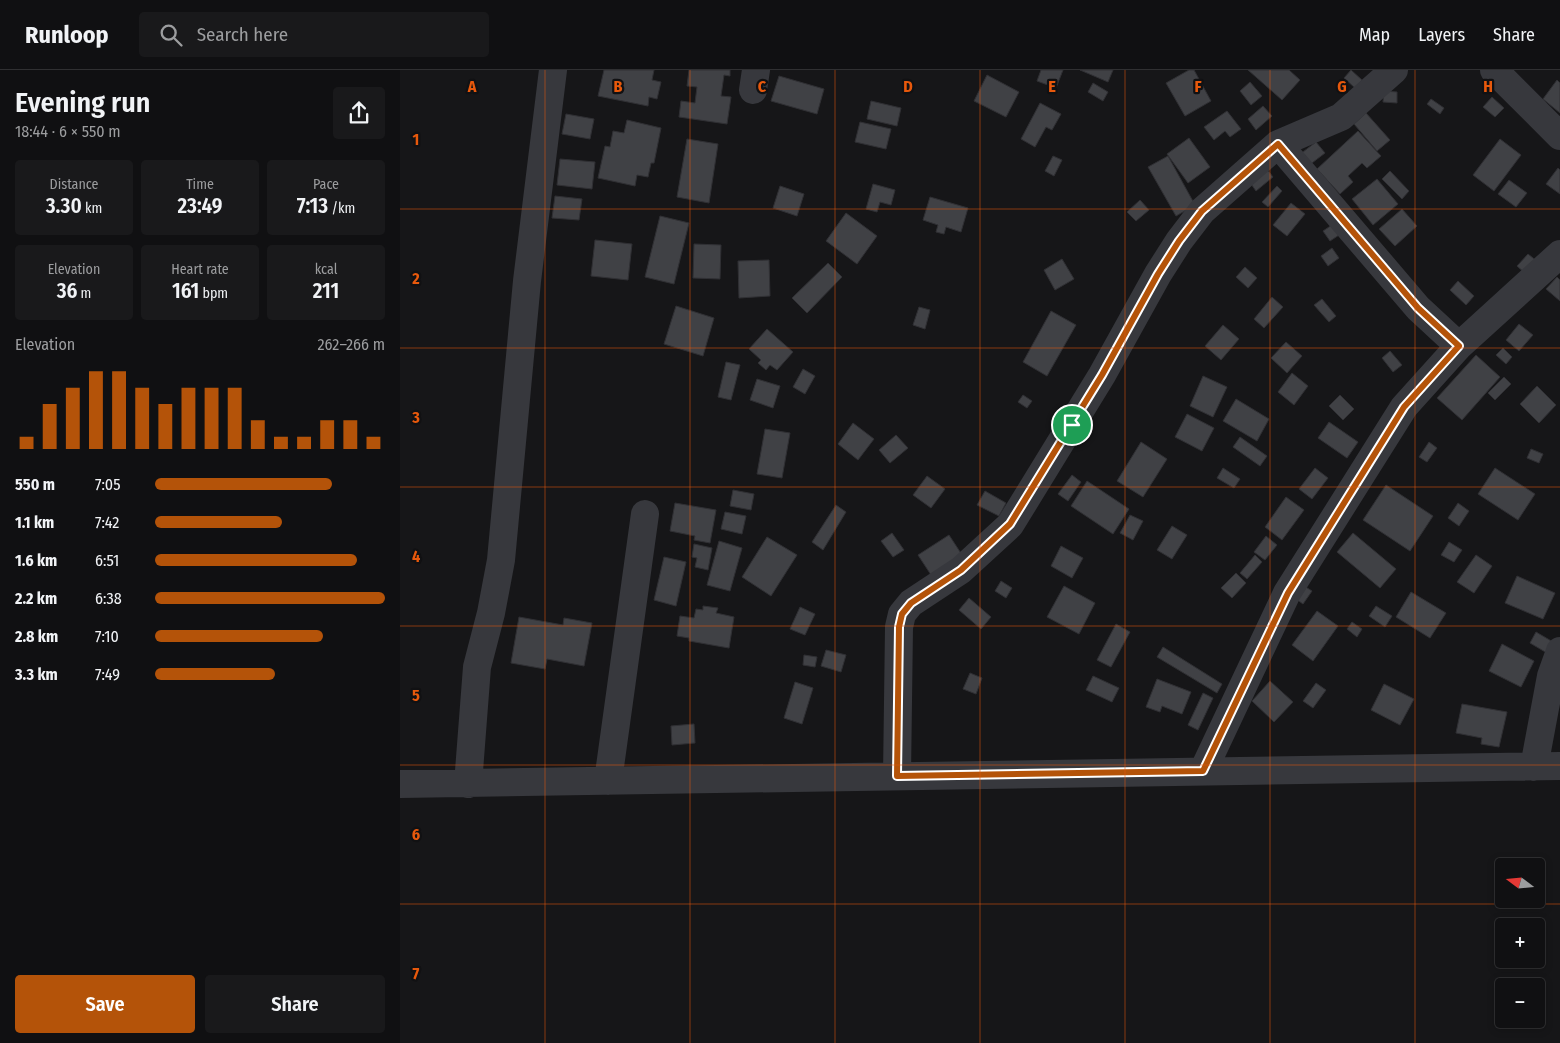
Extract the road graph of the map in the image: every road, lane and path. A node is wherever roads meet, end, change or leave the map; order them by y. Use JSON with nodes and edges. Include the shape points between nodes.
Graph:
{"nodes":[{"id":1,"x":553,"y":70,"type":"edge"},
{"id":2,"x":1394,"y":70,"type":"edge"},
{"id":3,"x":1494,"y":70,"type":"edge"},
{"id":4,"x":1560,"y":136,"type":"edge"},
{"id":5,"x":1278,"y":144,"type":"junction"},
{"id":6,"x":1560,"y":254,"type":"edge"},
{"id":7,"x":1459,"y":346,"type":"junction"},
{"id":8,"x":645,"y":514,"type":"dead end"},
{"id":9,"x":1560,"y":651,"type":"edge"},
{"id":10,"x":1547,"y":766,"type":"edge"},
{"id":11,"x":1203,"y":771,"type":"junction"},
{"id":12,"x":897,"y":776,"type":"junction"},
{"id":13,"x":608,"y":781,"type":"junction"},
{"id":14,"x":400,"y":784,"type":"edge"},
{"id":15,"x":468,"y":784,"type":"junction"}],
"edges":[{"from":1,"to":15,"type":"street","via":[[527,281],[501,560],[477,667]]},
{"from":2,"to":5,"type":"street","via":[[1341,117]]},
{"from":3,"to":4,"type":"street"},
{"from":5,"to":7,"type":"street","via":[[1418,308]]},
{"from":5,"to":12,"type":"street","via":[[1202,211],[1179,241],[1102,375],[1010,524],[961,570],[911,603],[902,614],[899,627]]},
{"from":6,"to":7,"type":"street"},
{"from":7,"to":11,"type":"street","via":[[1404,407],[1288,593]]},
{"from":8,"to":13,"type":"street"},
{"from":9,"to":10,"type":"street","via":[[1551,676]]},
{"from":10,"to":11,"type":"street"},
{"from":11,"to":12,"type":"street"},
{"from":12,"to":13,"type":"street"},
{"from":13,"to":15,"type":"street"},
{"from":14,"to":15,"type":"street"}]}
